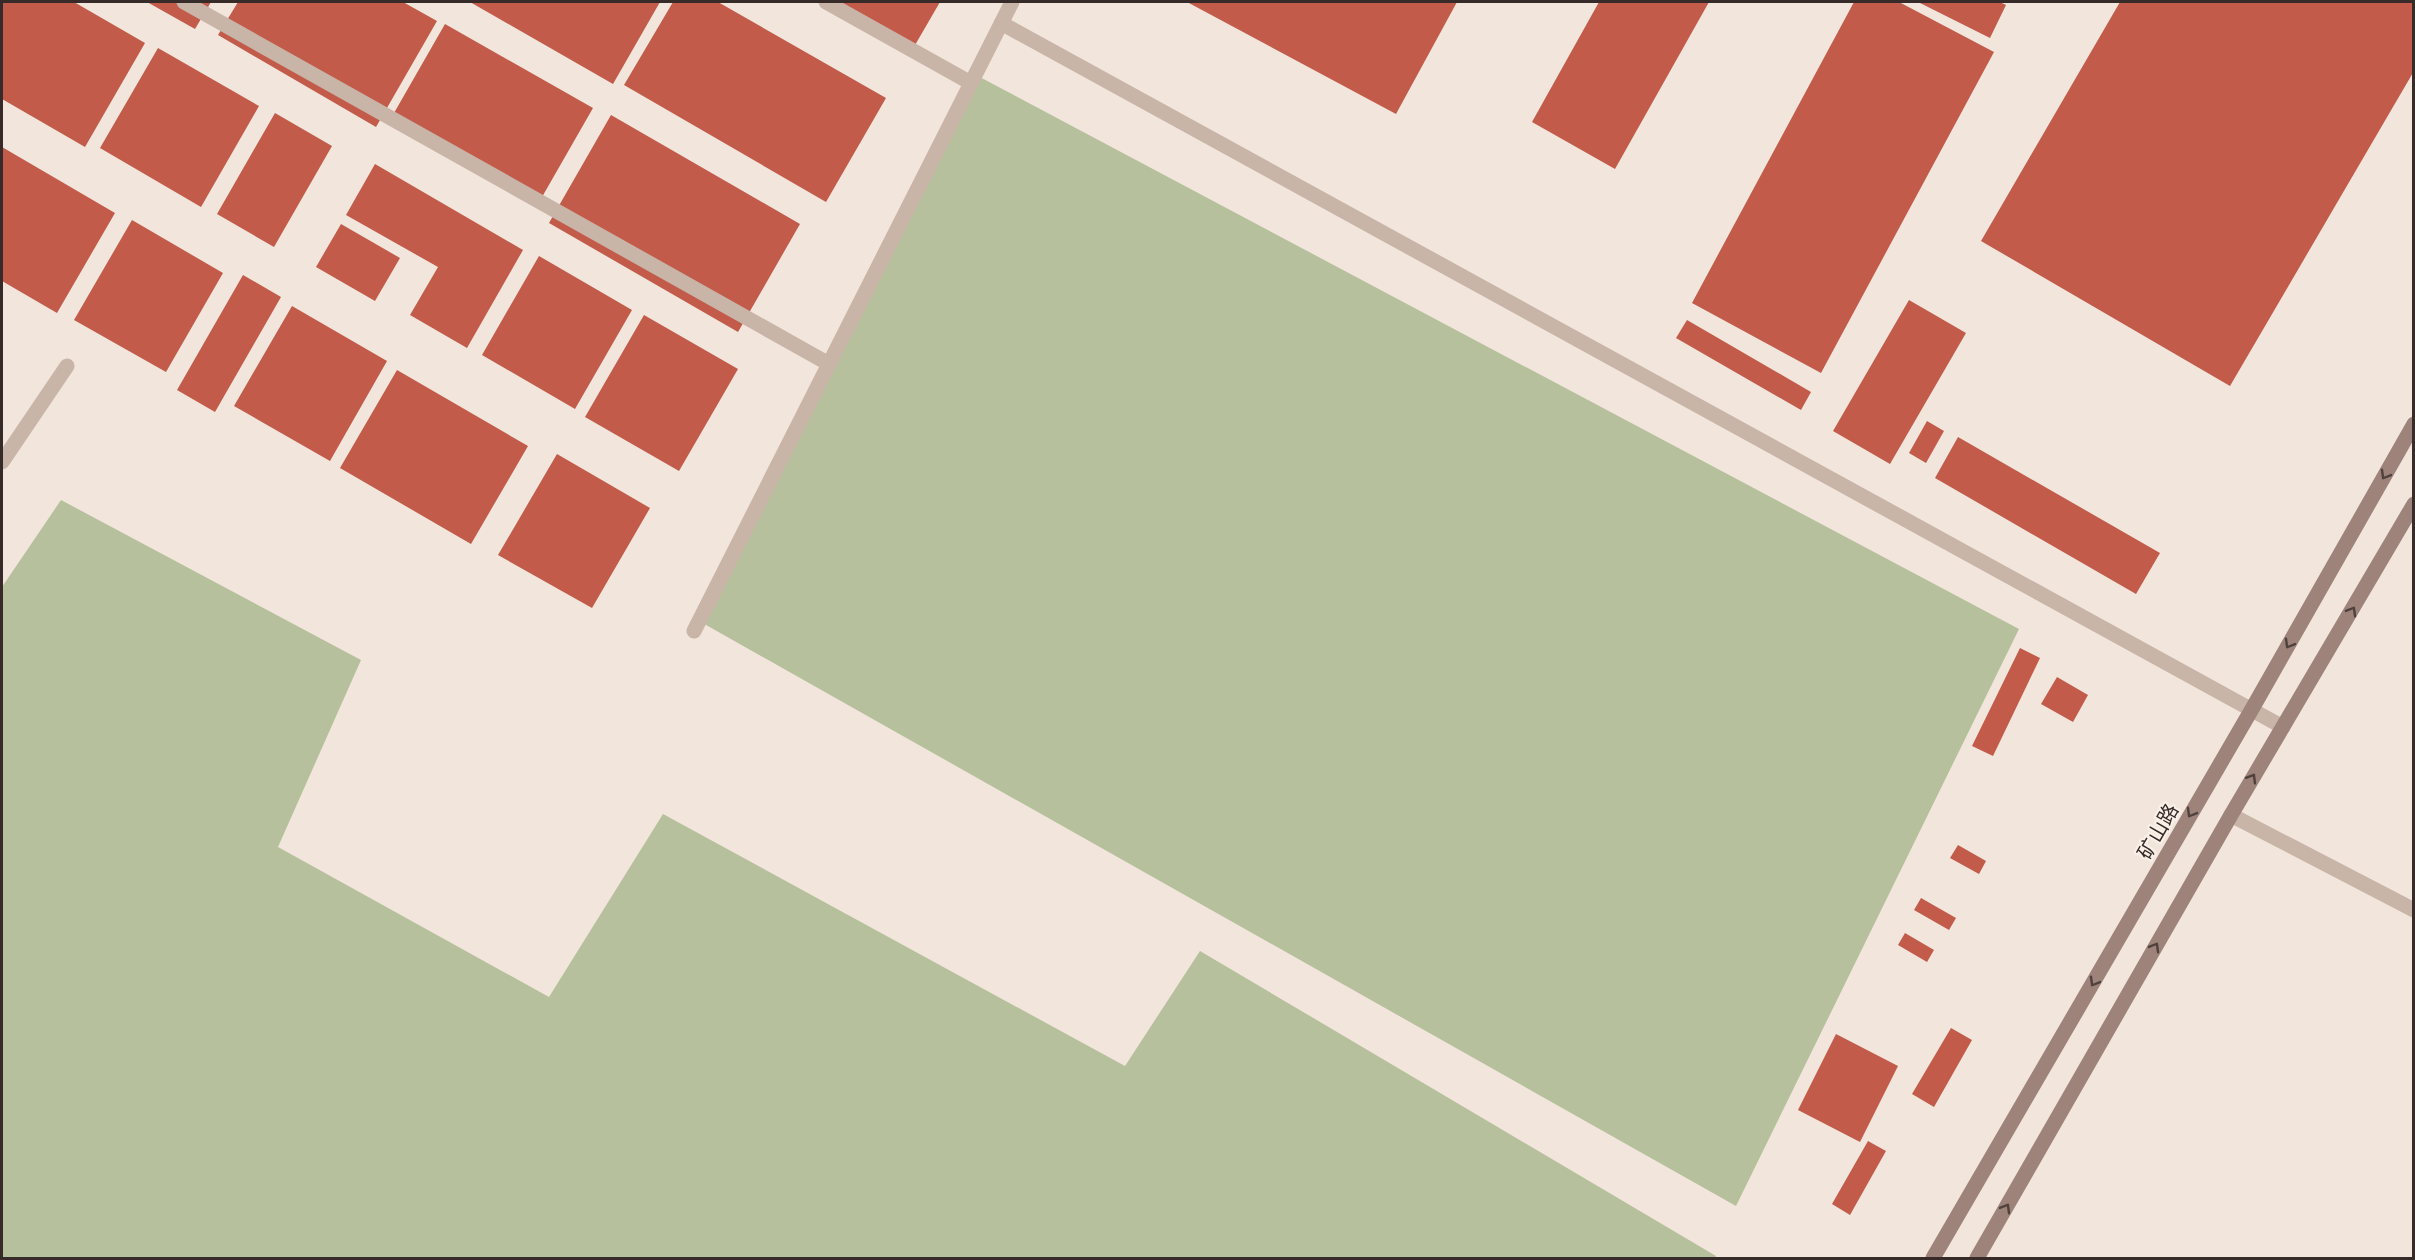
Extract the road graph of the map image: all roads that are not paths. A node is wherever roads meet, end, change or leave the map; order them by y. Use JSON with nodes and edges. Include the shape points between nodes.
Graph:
{"nodes":[{"id":1,"x":184,"y":2,"type":"edge"},
{"id":2,"x":826,"y":2,"type":"edge"},
{"id":3,"x":1012,"y":2,"type":"edge"},
{"id":4,"x":1001,"y":23,"type":"junction"},
{"id":5,"x":971,"y":83,"type":"junction"},
{"id":6,"x":829,"y":364,"type":"junction"},
{"id":7,"x":67,"y":366,"type":"dead end"},
{"id":8,"x":2414,"y":424,"type":"edge"},
{"id":9,"x":2,"y":462,"type":"edge"},
{"id":10,"x":2414,"y":504,"type":"edge"},
{"id":11,"x":694,"y":631,"type":"dead end"},
{"id":12,"x":2252,"y":709,"type":"junction"},
{"id":13,"x":2283,"y":727,"type":"junction"},
{"id":14,"x":2231,"y":815,"type":"junction"},
{"id":15,"x":2414,"y":910,"type":"edge"},
{"id":16,"x":1933,"y":1258,"type":"edge"},
{"id":17,"x":1977,"y":1258,"type":"edge"}],
"edges":[{"from":1,"to":6,"type":"street"},
{"from":2,"to":5,"type":"street"},
{"from":3,"to":4,"type":"street"},
{"from":4,"to":5,"type":"street"},
{"from":4,"to":12,"type":"street"},
{"from":5,"to":6,"type":"street"},
{"from":6,"to":11,"type":"street"},
{"from":7,"to":9,"type":"street"},
{"from":8,"to":12,"type":"main road","name":"矿山路","one_way":true},
{"from":13,"to":10,"type":"main road","one_way":true},
{"from":12,"to":13,"type":"street"},
{"from":12,"to":16,"type":"main road","name":"矿山路","one_way":true},
{"from":14,"to":13,"type":"main road","one_way":true},
{"from":14,"to":15,"type":"street"},
{"from":17,"to":14,"type":"main road","one_way":true}]}
